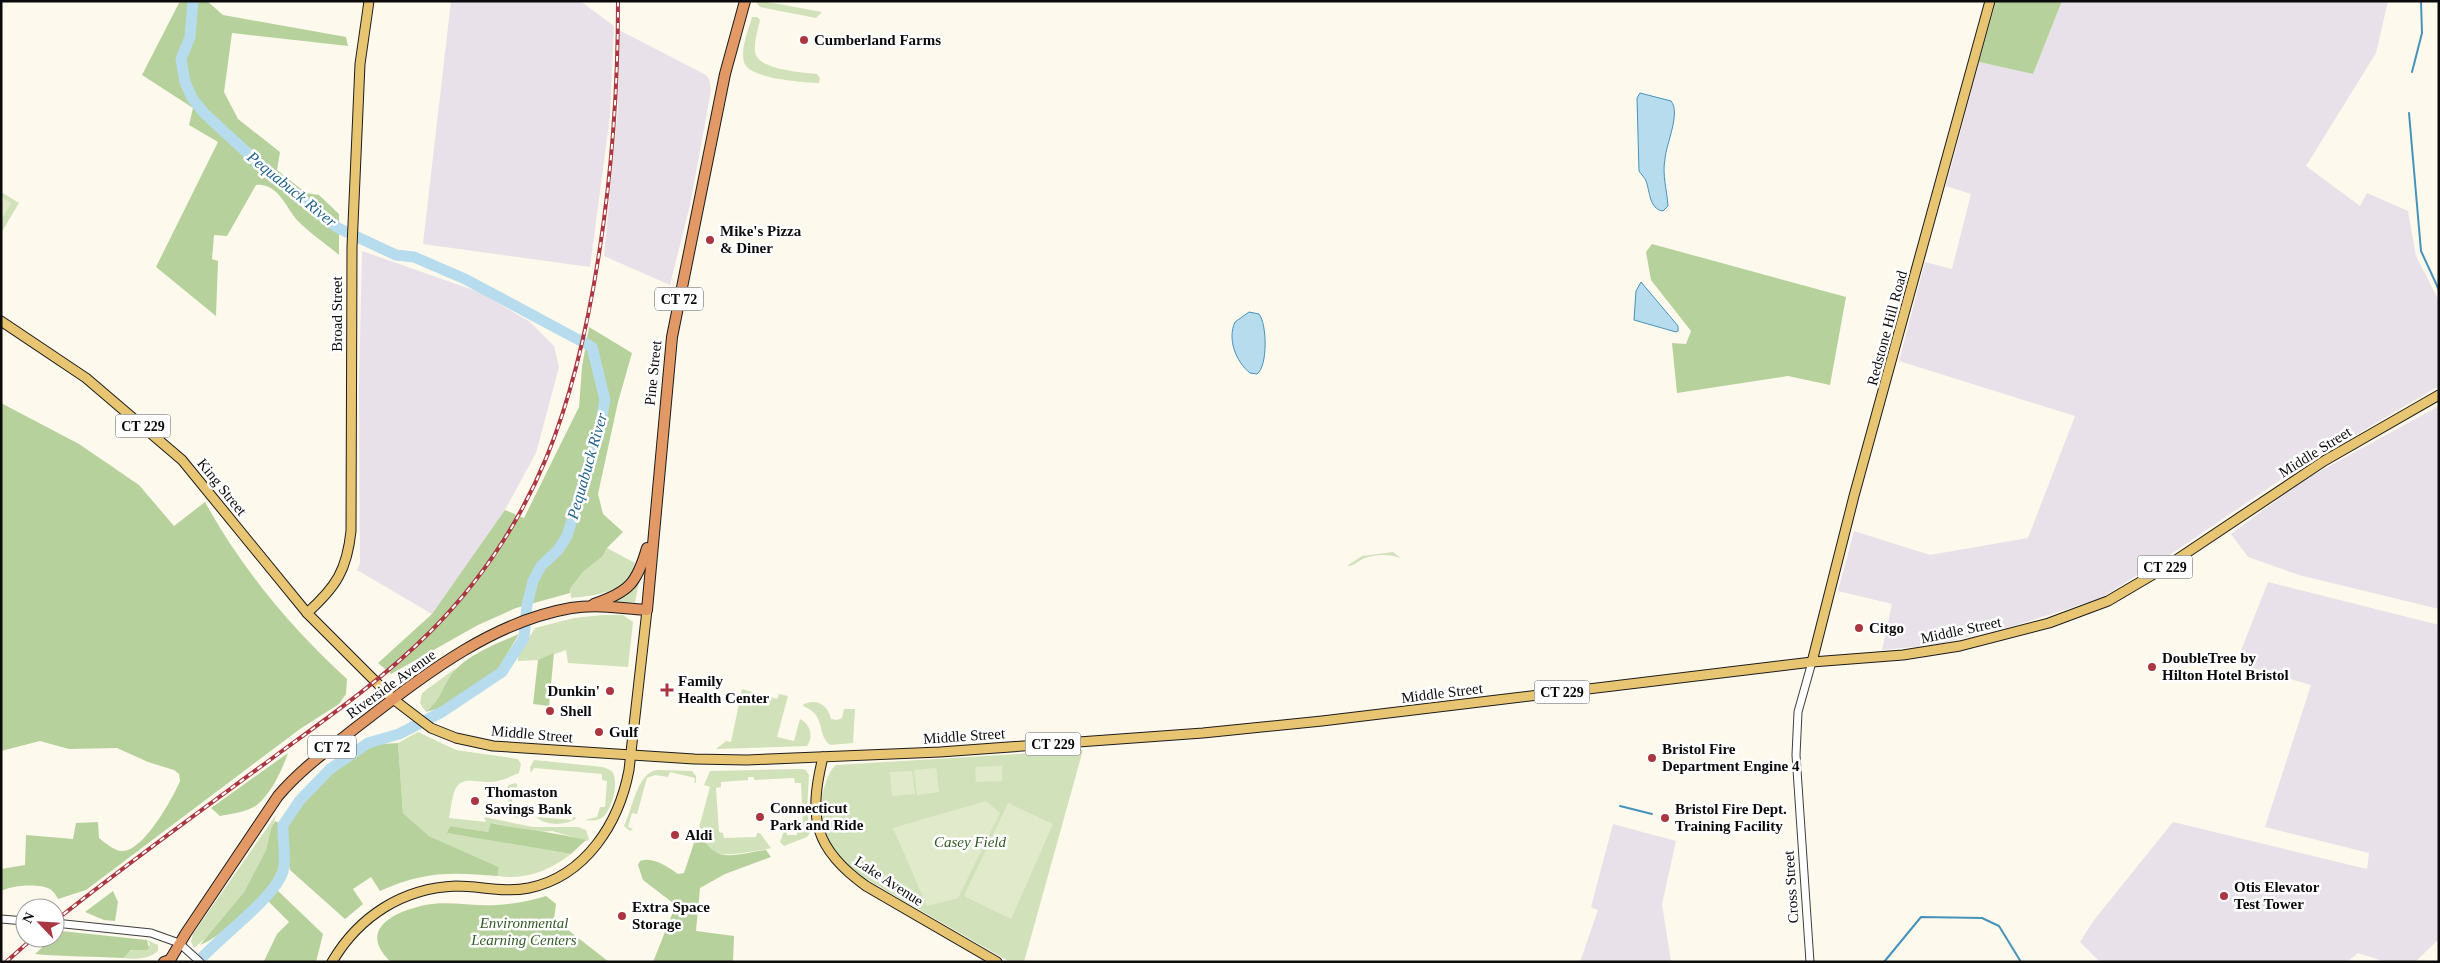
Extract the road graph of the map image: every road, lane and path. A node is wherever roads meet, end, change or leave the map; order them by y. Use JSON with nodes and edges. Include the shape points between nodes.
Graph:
{"nodes":[{"id":1,"x":369,"y":1,"type":"edge"},
{"id":2,"x":745,"y":1,"type":"edge"},
{"id":3,"x":1990,"y":1,"type":"edge"},
{"id":4,"x":1,"y":322,"type":"edge"},
{"id":5,"x":2439,"y":395,"type":"edge"},
{"id":6,"x":653,"y":528,"type":"junction"},
{"id":7,"x":590,"y":606,"type":"junction"},
{"id":8,"x":647,"y":610,"type":"junction"},
{"id":9,"x":307,"y":613,"type":"junction"},
{"id":10,"x":1812,"y":662,"type":"junction"},
{"id":11,"x":393,"y":699,"type":"junction"},
{"id":12,"x":632,"y":755,"type":"junction"},
{"id":13,"x":823,"y":757,"type":"junction"},
{"id":14,"x":1,"y":919,"type":"edge"},
{"id":15,"x":15,"y":920,"type":"edge"},
{"id":16,"x":65,"y":924,"type":"edge"},
{"id":17,"x":180,"y":943,"type":"junction"},
{"id":18,"x":168,"y":961,"type":"edge"},
{"id":19,"x":200,"y":962,"type":"edge"},
{"id":20,"x":332,"y":962,"type":"edge"},
{"id":21,"x":997,"y":962,"type":"edge"},
{"id":22,"x":1810,"y":962,"type":"edge"}],
"edges":[{"from":1,"to":9,"type":"main road","name":"Broad Street","via":[[360,64],[352,247],[349,553],[329,593]]},
{"from":2,"to":6,"type":"highway","name":"Pine Street","number":"CT 72","via":[[722,88],[672,337]]},
{"from":3,"to":10,"type":"main road","name":"Redstone Hill Road","via":[[1854,496]]},
{"from":4,"to":9,"type":"main road","name":"King Street","number":"CT 229","via":[[86,378],[182,460],[210,490],[277,579]]},
{"from":5,"to":10,"type":"main road","name":"Middle Street","number":"CT 229","via":[[2324,461],[2130,589],[2088,609],[2049,623],[1960,646],[1903,655]]},
{"from":6,"to":7,"type":"highway","number":"CT 72","via":[[636,578],[615,597]]},
{"from":6,"to":8,"type":"highway","name":"Pine Street","number":"CT 72"},
{"from":7,"to":8,"type":"highway","name":"Riverside Avenue","number":"CT 72"},
{"from":7,"to":11,"type":"highway","name":"Riverside Avenue","number":"CT 72","via":[[534,618],[500,630],[462,651]]},
{"from":8,"to":12,"type":"main road","name":"Pine Street"},
{"from":9,"to":11,"type":"main road","name":"King Street","number":"CT 229"},
{"from":10,"to":13,"type":"main road","name":"Middle Street","number":"CT 229","via":[[1322,722],[940,752]]},
{"from":10,"to":22,"type":"street","name":"Cross Street","via":[[1798,712],[1796,755]]},
{"from":11,"to":12,"type":"main road","name":"Middle Street","number":"CT 229","via":[[431,728],[456,738],[493,746]]},
{"from":11,"to":17,"type":"highway","name":"Riverside Avenue","number":"CT 72","via":[[294,777],[264,815]]},
{"from":12,"to":13,"type":"main road","name":"Middle Street","number":"CT 229","via":[[747,760]]},
{"from":12,"to":20,"type":"main road","name":"Pine Street","via":[[625,794],[613,821],[582,860],[562,874],[529,888],[507,890],[457,886],[405,896],[360,925]]},
{"from":13,"to":21,"type":"main road","name":"Lake Avenue","via":[[815,806],[821,838],[830,854],[866,886]]},
{"from":14,"to":15,"type":"street"},
{"from":16,"to":17,"type":"street","via":[[139,931]]},
{"from":17,"to":18,"type":"highway","name":"Riverside Avenue","number":"CT 72"},
{"from":17,"to":19,"type":"street"}]}
